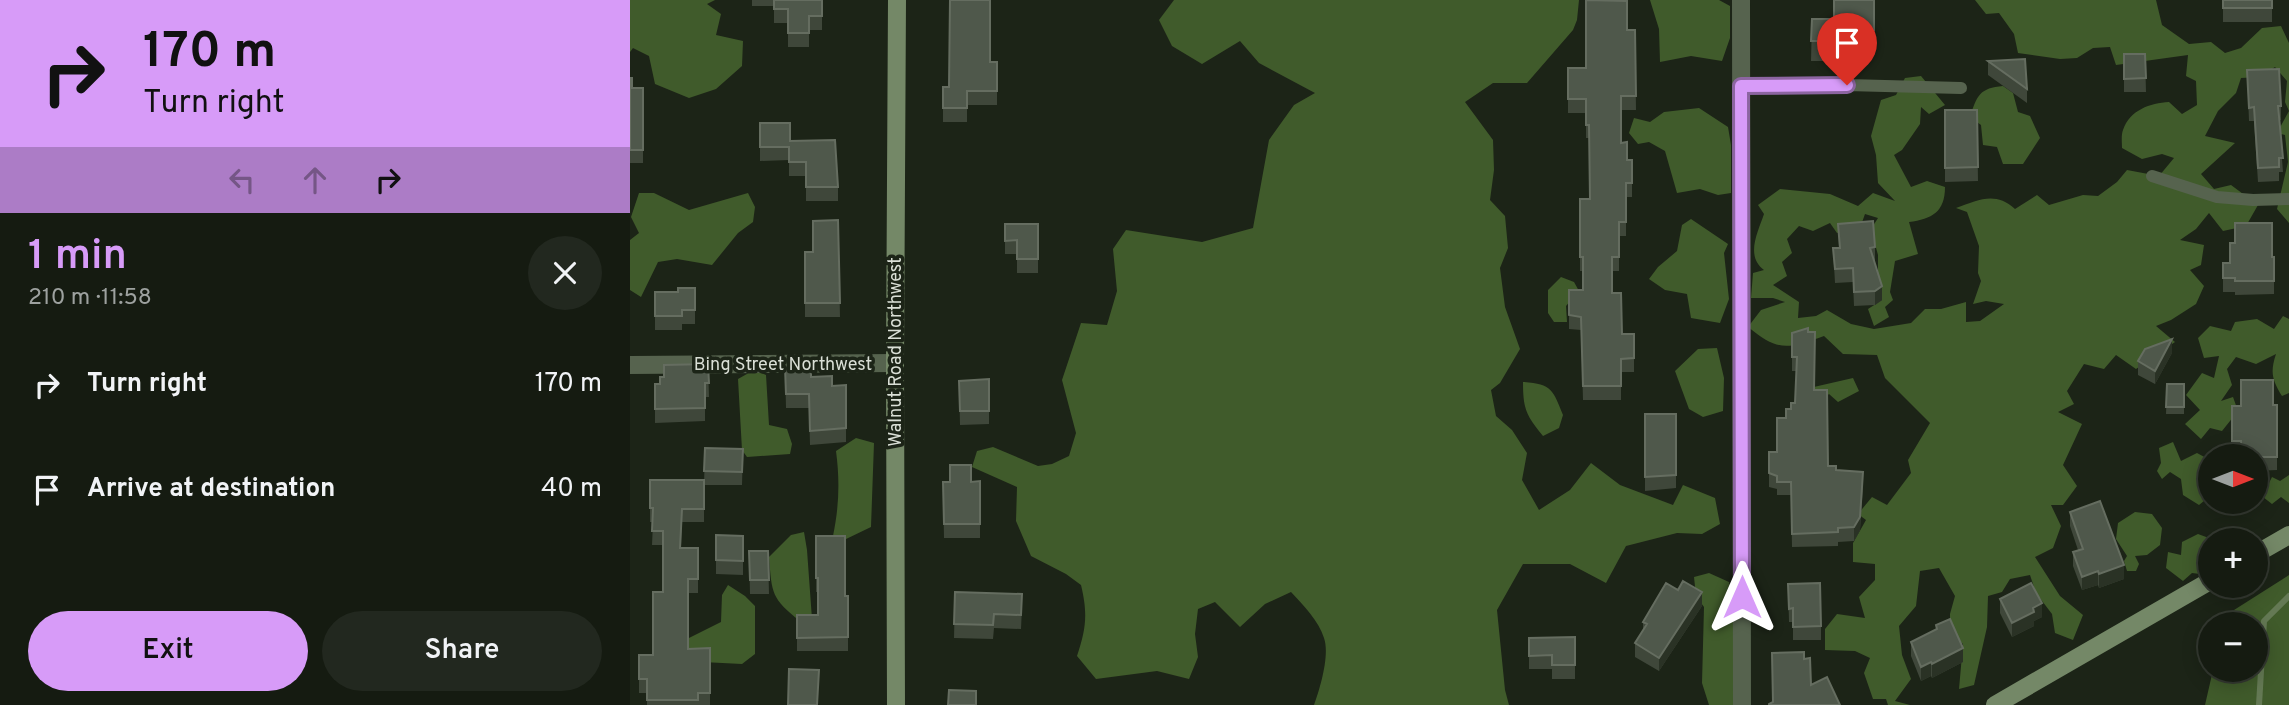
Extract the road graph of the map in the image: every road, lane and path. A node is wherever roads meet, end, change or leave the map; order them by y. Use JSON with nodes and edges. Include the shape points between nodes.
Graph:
{"nodes":[{"id":1,"x":897,"y":0,"type":"edge"},
{"id":2,"x":1741,"y":0,"type":"edge"},
{"id":3,"x":1741,"y":86,"type":"junction"},
{"id":4,"x":1961,"y":88,"type":"dead end"},
{"id":5,"x":2152,"y":176,"type":"dead end"},
{"id":6,"x":2289,"y":199,"type":"edge"},
{"id":7,"x":895,"y":363,"type":"junction"},
{"id":8,"x":630,"y":365,"type":"edge"},
{"id":9,"x":2289,"y":535,"type":"edge"},
{"id":10,"x":2268,"y":547,"type":"edge"},
{"id":11,"x":2198,"y":588,"type":"edge"},
{"id":12,"x":896,"y":705,"type":"edge"},
{"id":13,"x":1742,"y":705,"type":"edge"},
{"id":14,"x":1995,"y":705,"type":"edge"}],
"edges":[{"from":1,"to":7,"type":"street","name":"Walnut Road Northwest"},
{"from":2,"to":3,"type":"street"},
{"from":3,"to":4,"type":"lane"},
{"from":3,"to":13,"type":"street"},
{"from":5,"to":6,"type":"lane","via":[[2217,197]]},
{"from":7,"to":8,"type":"street","name":"Bing Street Northwest"},
{"from":7,"to":12,"type":"street","name":"Walnut Road Northwest"},
{"from":9,"to":10,"type":"street"},
{"from":11,"to":14,"type":"street"}]}
